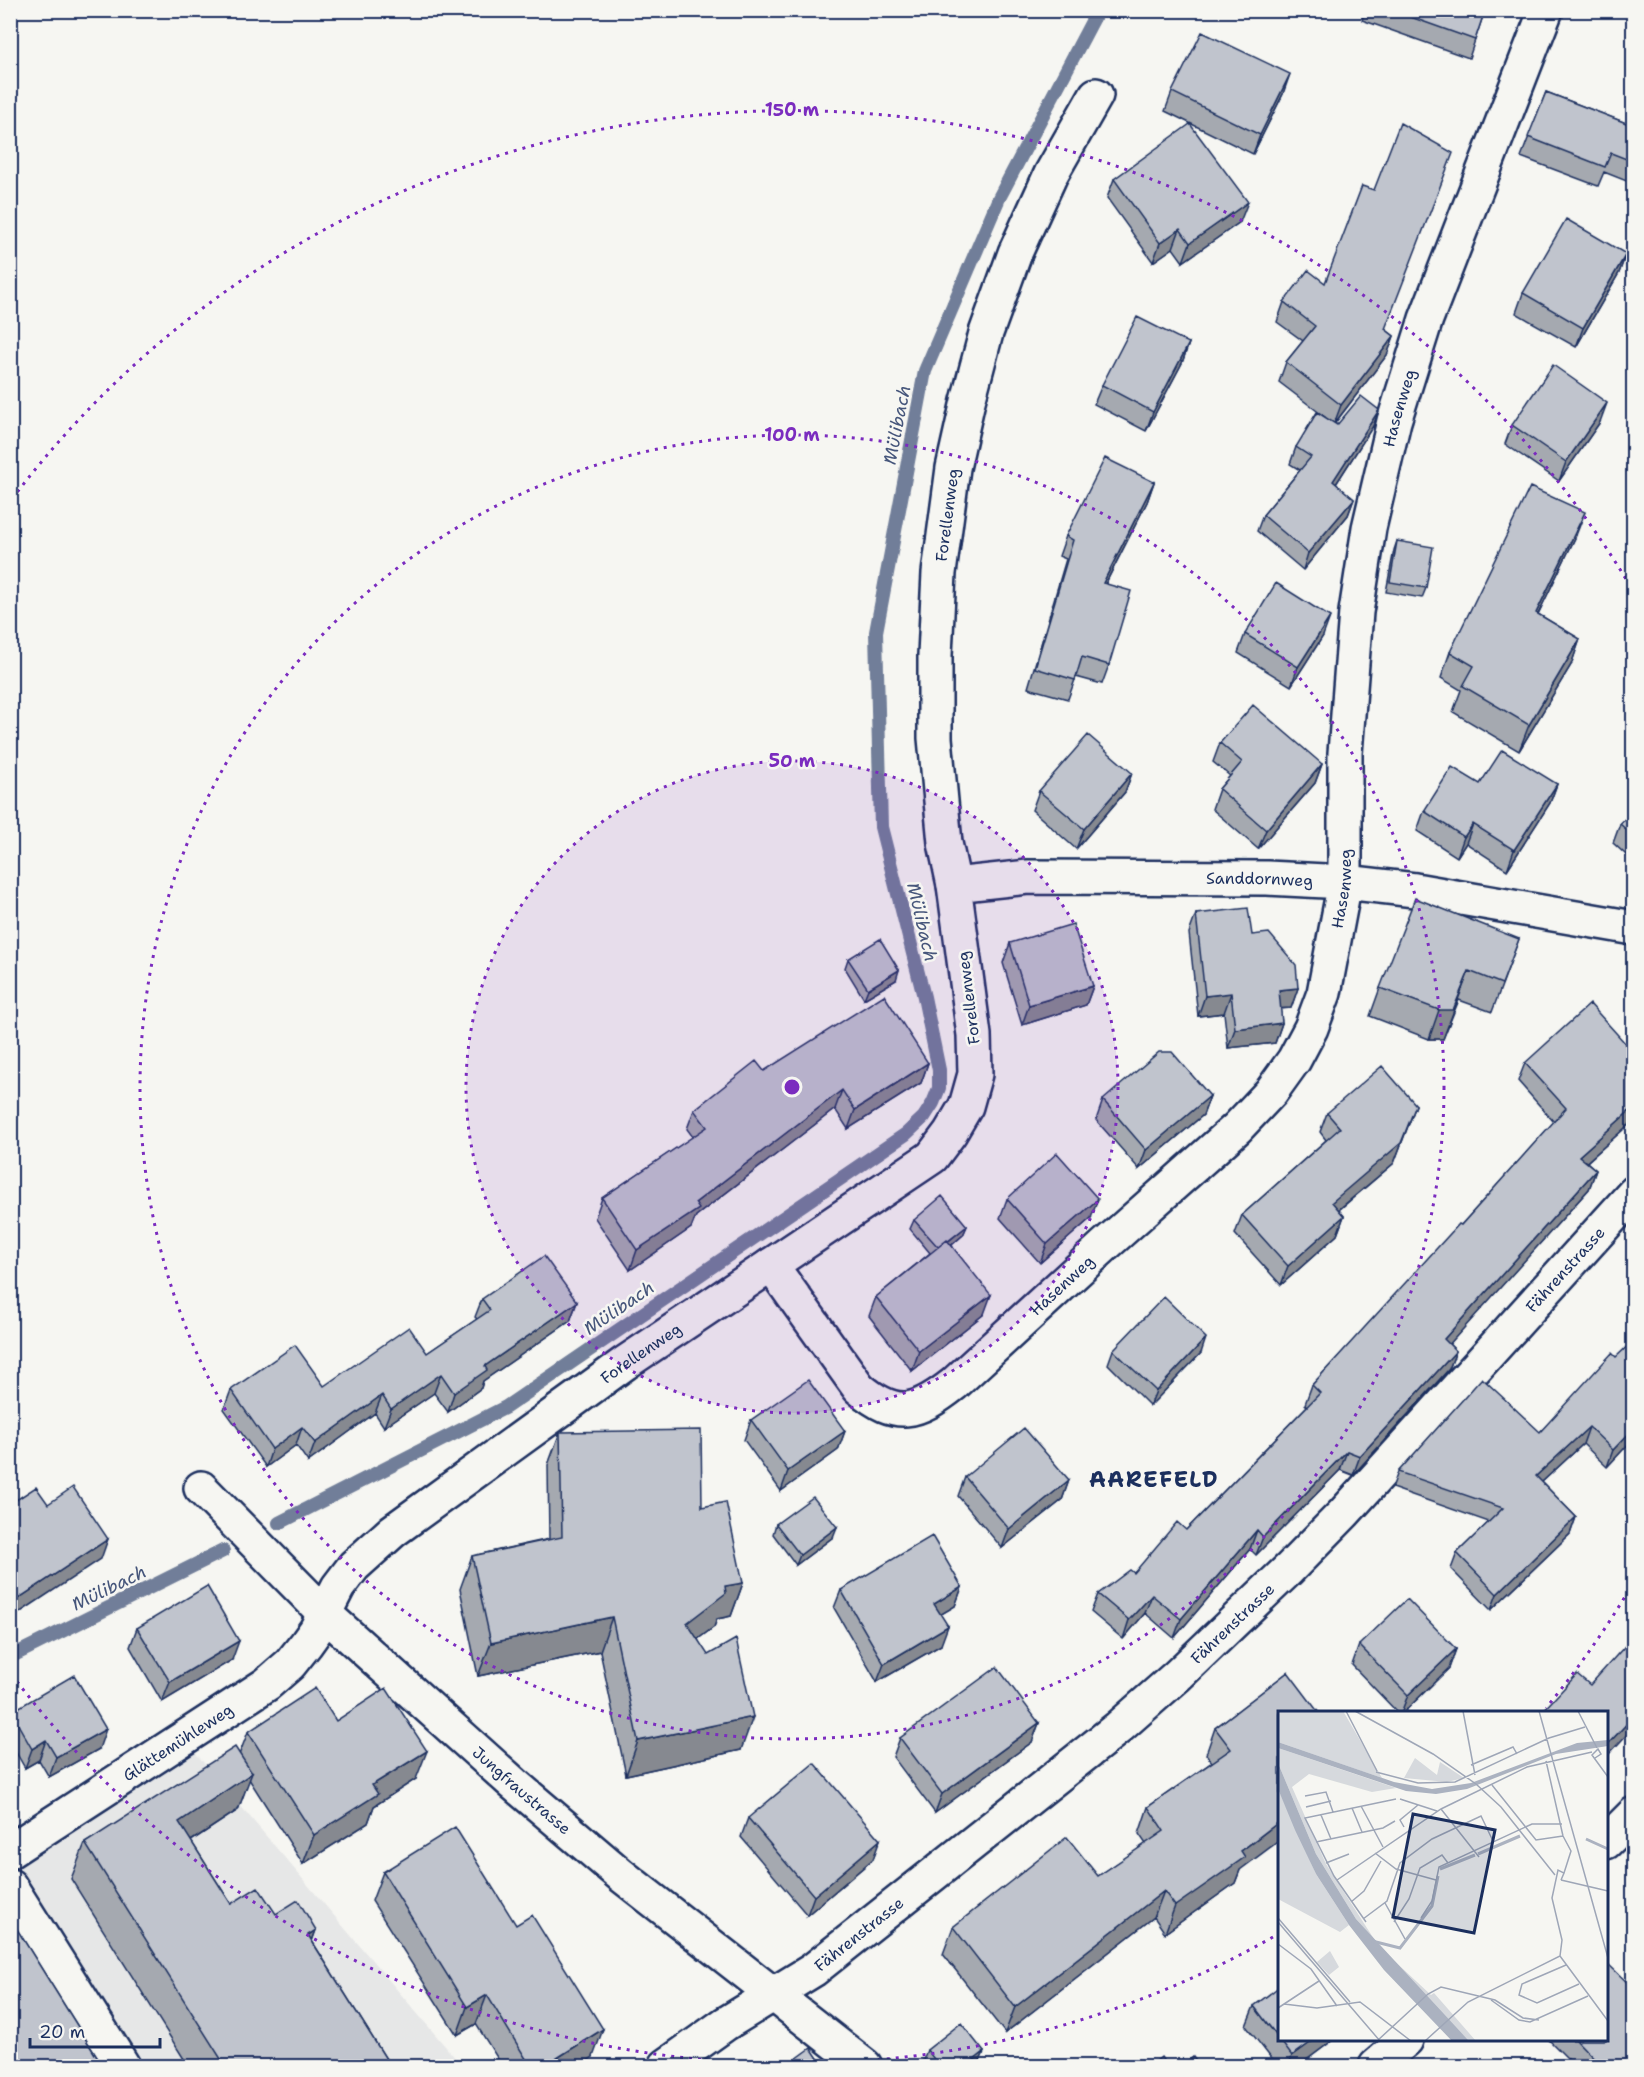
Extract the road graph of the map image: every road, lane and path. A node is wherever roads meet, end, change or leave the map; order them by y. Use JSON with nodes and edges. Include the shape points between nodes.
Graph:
{"nodes":[{"id":1,"x":1546,"y":10,"type":"edge"},
{"id":2,"x":1096,"y":95,"type":"dead end"},
{"id":3,"x":1345,"y":882,"type":"junction"},
{"id":4,"x":954,"y":885,"type":"junction"},
{"id":5,"x":1634,"y":928,"type":"edge"},
{"id":6,"x":1634,"y":1193,"type":"edge"},
{"id":7,"x":771,"y":1265,"type":"junction"},
{"id":8,"x":201,"y":1488,"type":"dead end"},
{"id":9,"x":325,"y":1614,"type":"junction"},
{"id":10,"x":1634,"y":1814,"type":"edge"},
{"id":11,"x":1608,"y":1840,"type":"edge"},
{"id":12,"x":10,"y":1851,"type":"edge"},
{"id":13,"x":10,"y":1886,"type":"edge"},
{"id":14,"x":775,"y":1994,"type":"junction"},
{"id":15,"x":1405,"y":2041,"type":"edge"},
{"id":16,"x":123,"y":2067,"type":"edge"},
{"id":17,"x":666,"y":2067,"type":"edge"},
{"id":18,"x":865,"y":2067,"type":"edge"},
{"id":19,"x":1376,"y":2067,"type":"edge"}],
"edges":[{"from":1,"to":3,"type":"street","name":"Hasenweg","via":[[1426,319],[1394,421],[1356,612],[1345,753]]},
{"from":2,"to":4,"type":"street","name":"Forellenweg","via":[[1051,174],[1015,253],[986,333],[953,468],[939,573],[935,738],[942,823]]},
{"from":3,"to":4,"type":"street","name":"Sanddornweg","via":[[1267,878],[1028,878]]},
{"from":3,"to":5,"type":"street","name":"Sanddornweg"},
{"from":3,"to":7,"type":"street","name":"Hasenweg","via":[[1324,993],[1294,1060],[1271,1092],[1237,1128],[931,1402],[893,1408],[876,1402],[859,1388]]},
{"from":4,"to":7,"type":"street","name":"Forellenweg","via":[[974,1035],[975,1074],[966,1106],[932,1157]]},
{"from":6,"to":14,"type":"street","name":"Fährenstrasse","via":[[1344,1513],[1178,1676],[822,1963]]},
{"from":7,"to":9,"type":"street","name":"Forellenweg","via":[[625,1363],[393,1531],[354,1566]]},
{"from":8,"to":9,"type":"street","name":"Jungfraustrasse"},
{"from":9,"to":12,"type":"street","name":"Glättemühleweg","via":[[290,1664],[267,1684]]},
{"from":9,"to":14,"type":"street","name":"Jungfraustrasse","via":[[621,1875]]},
{"from":10,"to":11,"type":"street"},
{"from":13,"to":16,"type":"street"},
{"from":14,"to":17,"type":"street","name":"Fährenstrasse"},
{"from":14,"to":18,"type":"street","name":"Jungfraustrasse"},
{"from":15,"to":19,"type":"street"}]}
